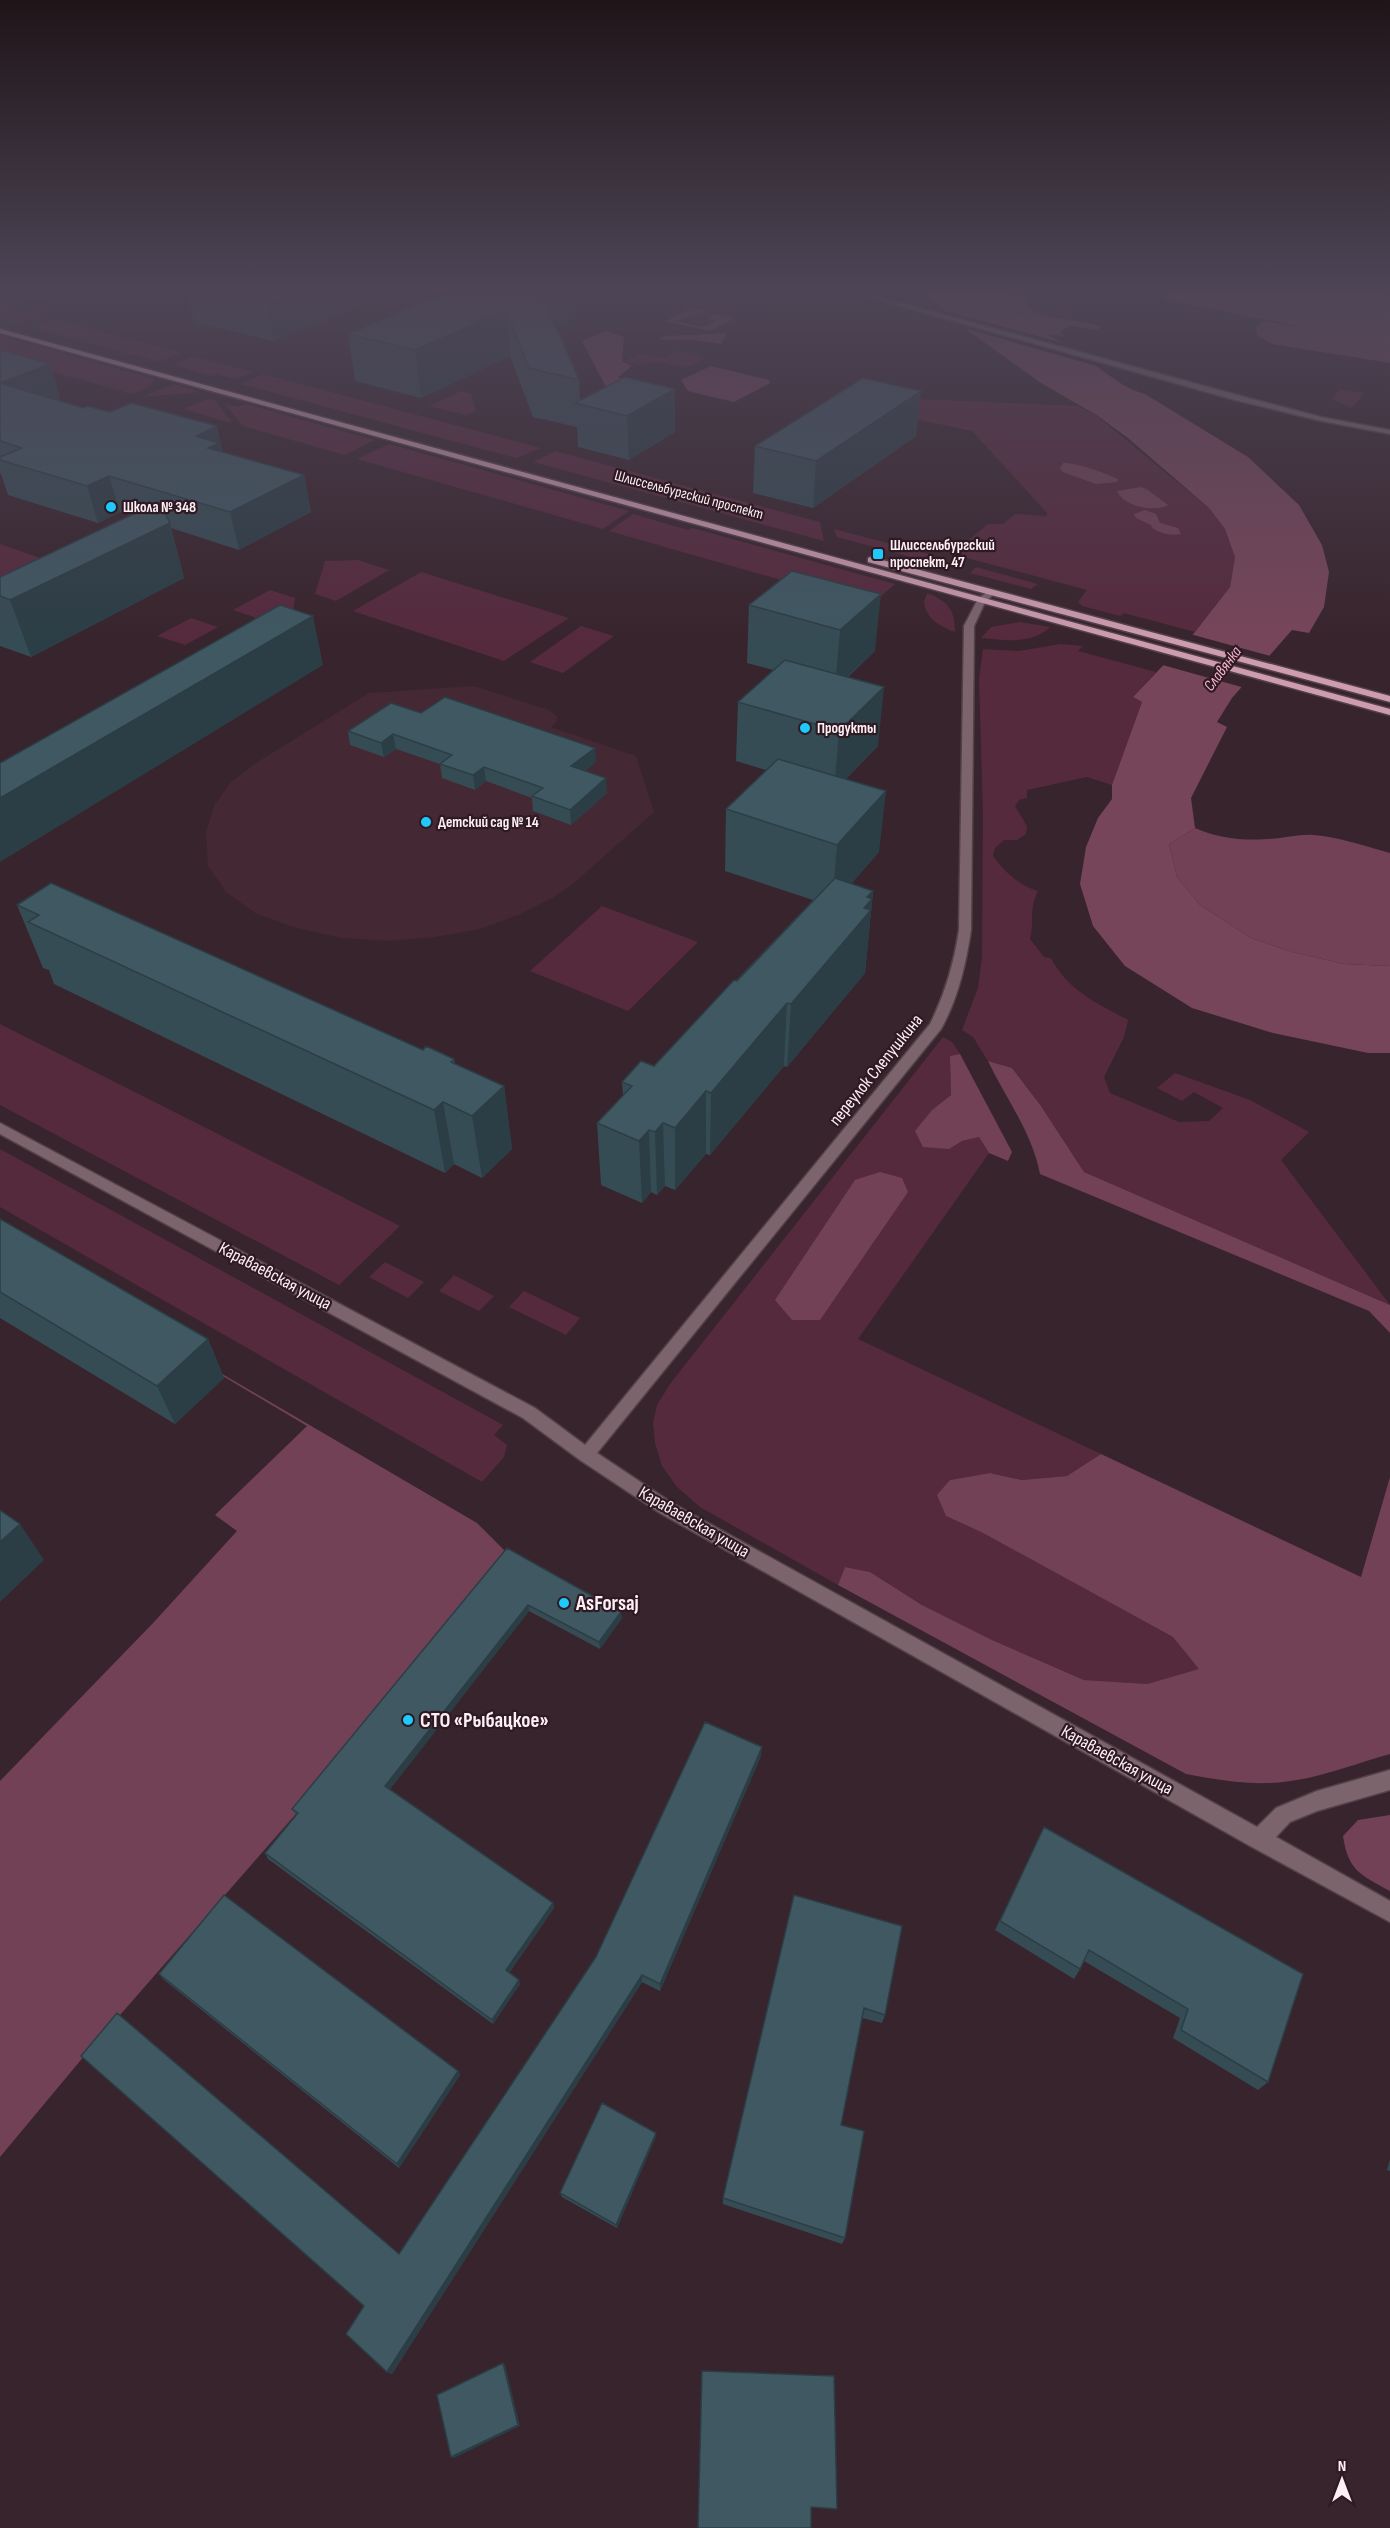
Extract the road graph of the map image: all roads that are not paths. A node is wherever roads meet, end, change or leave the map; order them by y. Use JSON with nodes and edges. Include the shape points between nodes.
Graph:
{"nodes":[{"id":1,"x":268,"y":404,"type":"edge"},
{"id":2,"x":291,"y":404,"type":"edge"},
{"id":3,"x":1263,"y":404,"type":"edge"},
{"id":4,"x":1390,"y":432,"type":"edge"},
{"id":5,"x":986,"y":597,"type":"junction"},
{"id":6,"x":1390,"y":699,"type":"edge"},
{"id":7,"x":1390,"y":712,"type":"edge"},
{"id":8,"x":0,"y":1128,"type":"edge"},
{"id":9,"x":586,"y":1455,"type":"junction"},
{"id":10,"x":1390,"y":1780,"type":"edge"},
{"id":11,"x":1259,"y":1840,"type":"junction"},
{"id":12,"x":1390,"y":1912,"type":"edge"}],
"edges":[{"from":1,"to":5,"type":"main road","name":"Шлиссельбургский проспект"},
{"from":2,"to":5,"type":"main road","name":"Шлиссельбургский проспект"},
{"from":3,"to":4,"type":"street"},
{"from":5,"to":6,"type":"main road","name":"Шлиссельбургский проспект","via":[[1128,629]]},
{"from":5,"to":7,"type":"main road","name":"Шлиссельбургский проспект","via":[[1118,639]]},
{"from":5,"to":9,"type":"street","name":"переулок Слепушкина","via":[[969,626],[964,930],[952,994],[936,1026]]},
{"from":8,"to":9,"type":"street","name":"Караваевская улица","via":[[529,1413]]},
{"from":9,"to":11,"type":"street","name":"Караваевская улица","via":[[666,1508]]},
{"from":10,"to":11,"type":"street","via":[[1283,1815]]},
{"from":11,"to":12,"type":"street","name":"Караваевская улица"}]}
